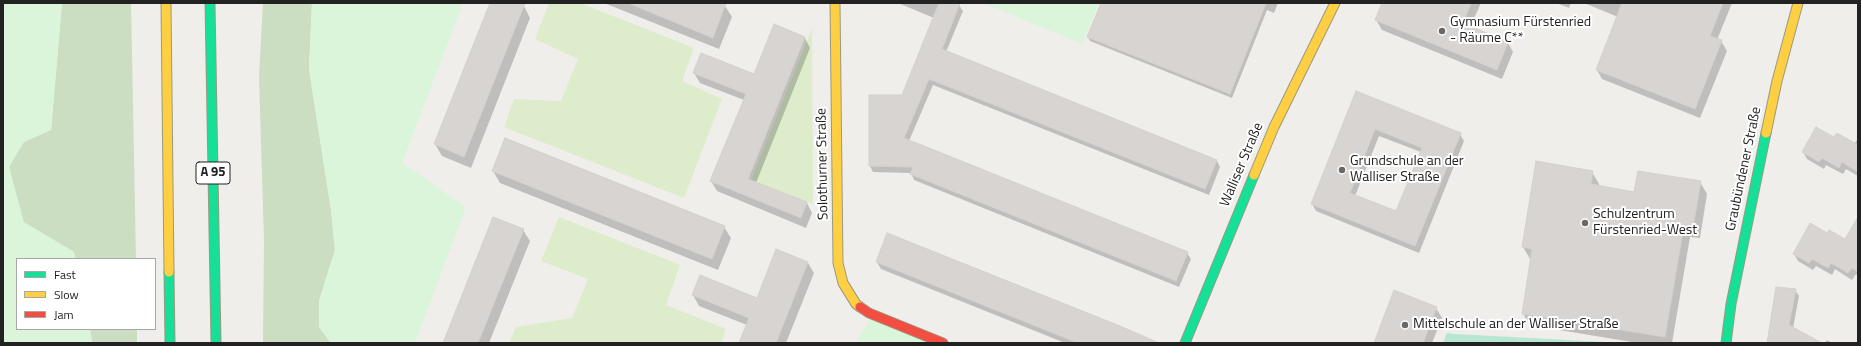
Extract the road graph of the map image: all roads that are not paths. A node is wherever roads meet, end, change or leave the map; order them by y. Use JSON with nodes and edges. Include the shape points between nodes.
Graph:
{"nodes":[{"id":1,"x":166,"y":3,"type":"edge"},
{"id":2,"x":210,"y":3,"type":"edge"},
{"id":3,"x":835,"y":3,"type":"edge"},
{"id":4,"x":1335,"y":3,"type":"edge"},
{"id":5,"x":1798,"y":3,"type":"edge"},
{"id":6,"x":170,"y":343,"type":"edge"},
{"id":7,"x":216,"y":343,"type":"edge"},
{"id":8,"x":943,"y":343,"type":"edge"},
{"id":9,"x":1185,"y":343,"type":"edge"},
{"id":10,"x":1726,"y":343,"type":"edge"}],
"edges":[{"from":1,"to":6,"type":"main road"},
{"from":2,"to":7,"type":"main road","number":"A 95"},
{"from":3,"to":8,"type":"main road","name":"Solothurner Straße","via":[[839,270],[843,283],[856,304],[869,313]]},
{"from":4,"to":9,"type":"main road","name":"Walliser Straße","via":[[1274,126]]},
{"from":5,"to":10,"type":"main road","name":"Graubündener Straße","via":[[1757,173]]}]}
